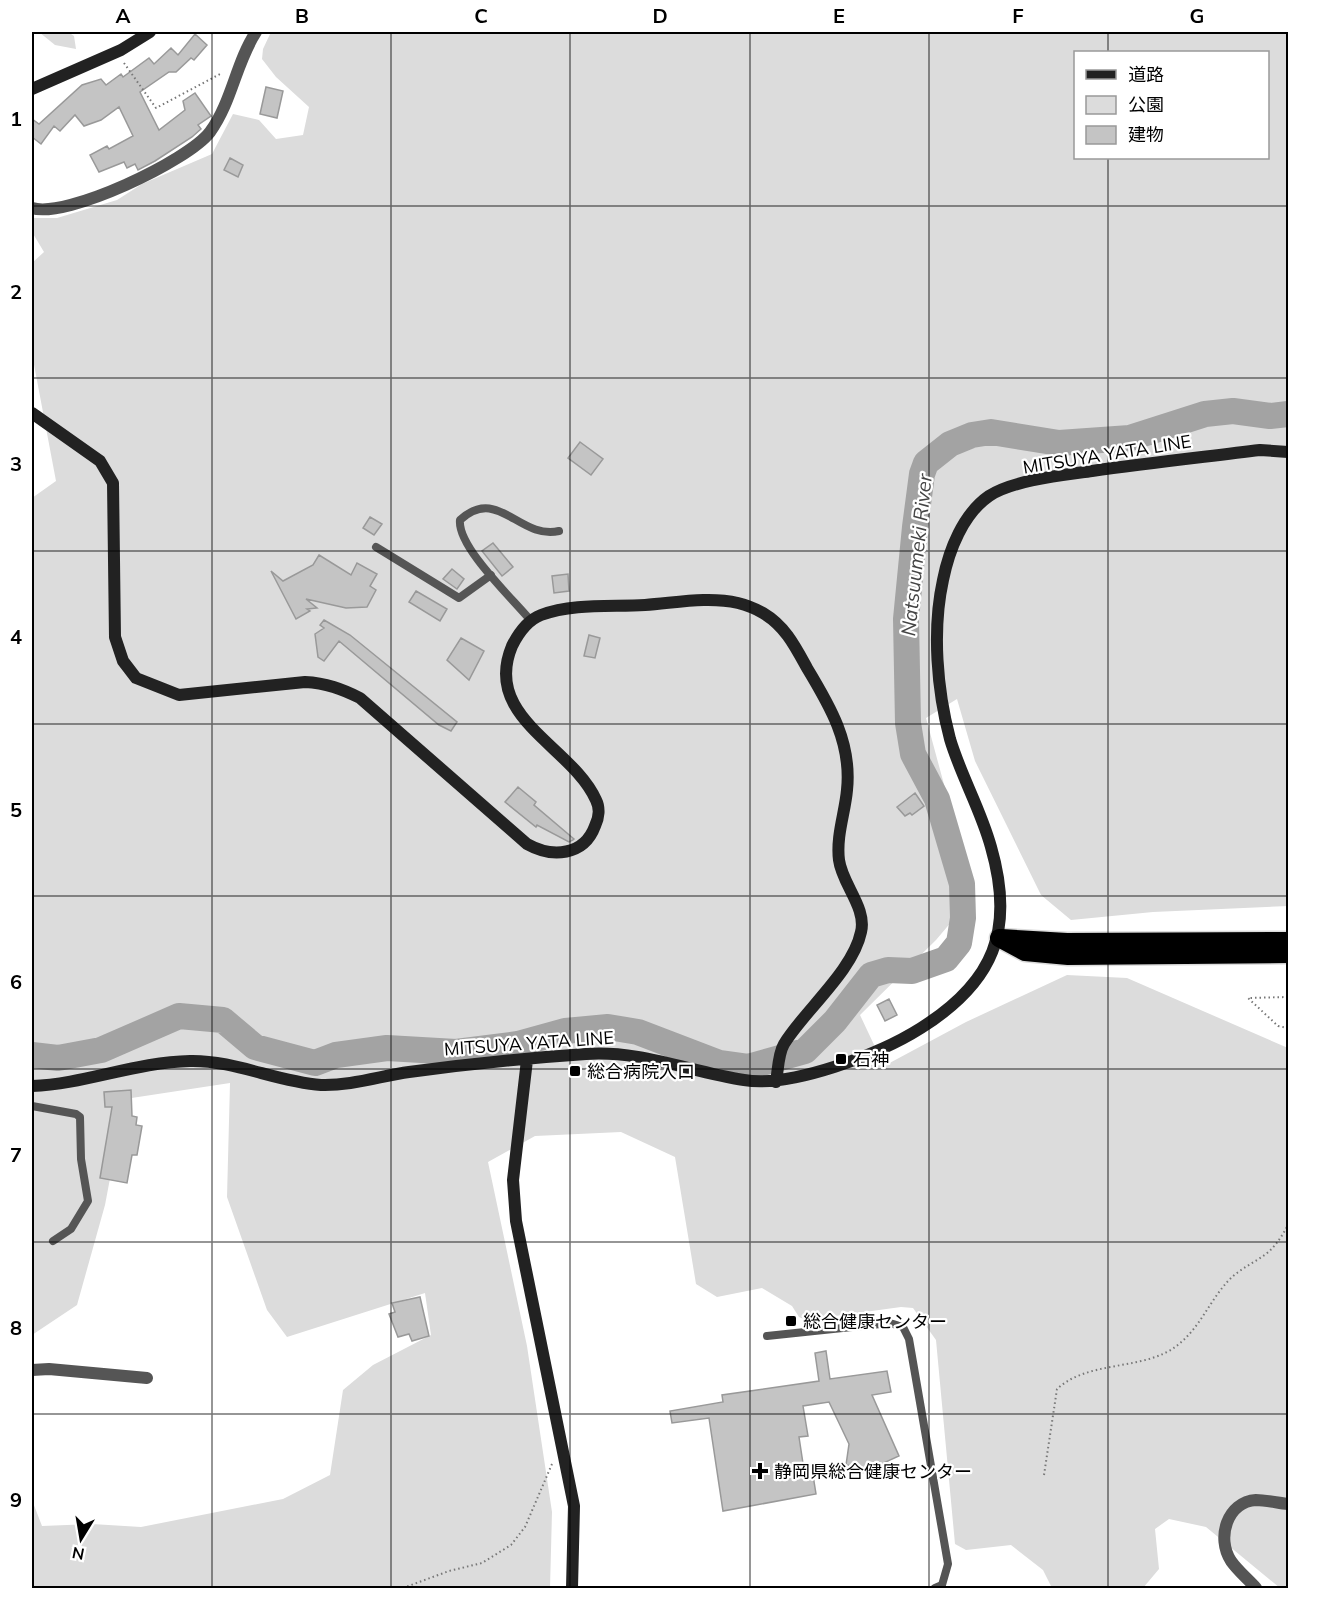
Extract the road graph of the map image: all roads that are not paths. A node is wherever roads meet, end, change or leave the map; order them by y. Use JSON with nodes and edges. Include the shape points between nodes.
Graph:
{"nodes":[{"id":1,"x":150,"y":32,"type":"edge"},
{"id":2,"x":256,"y":32,"type":"edge"},
{"id":3,"x":32,"y":89,"type":"edge"},
{"id":4,"x":32,"y":208,"type":"edge"},
{"id":5,"x":32,"y":413,"type":"edge"},
{"id":6,"x":1288,"y":453,"type":"edge"},
{"id":7,"x":559,"y":531,"type":"dead end"},
{"id":8,"x":376,"y":547,"type":"dead end"},
{"id":9,"x":491,"y":575,"type":"junction"},
{"id":10,"x":531,"y":621,"type":"junction"},
{"id":11,"x":999,"y":938,"type":"junction"},
{"id":12,"x":1288,"y":941,"type":"edge"},
{"id":13,"x":1288,"y":954,"type":"edge"},
{"id":14,"x":526,"y":1060,"type":"junction"},
{"id":15,"x":776,"y":1079,"type":"junction"},
{"id":16,"x":32,"y":1086,"type":"edge"},
{"id":17,"x":32,"y":1106,"type":"edge"},
{"id":18,"x":53,"y":1241,"type":"dead end"},
{"id":19,"x":767,"y":1336,"type":"dead end"},
{"id":20,"x":32,"y":1370,"type":"edge"},
{"id":21,"x":147,"y":1378,"type":"dead end"},
{"id":22,"x":1288,"y":1504,"type":"edge"},
{"id":23,"x":573,"y":1588,"type":"edge"},
{"id":24,"x":935,"y":1588,"type":"edge"},
{"id":25,"x":1256,"y":1588,"type":"edge"}],
"edges":[{"from":1,"to":3,"type":"street","via":[[117,52]]},
{"from":2,"to":4,"type":"street","via":[[211,131],[196,144],[124,186],[62,209]]},
{"from":5,"to":10,"type":"street","via":[[100,461],[113,483],[116,637],[123,661],[136,678],[179,695],[305,682],[341,689],[360,698],[527,844],[548,853],[569,852],[593,832],[598,807],[583,779],[513,703],[506,679],[508,659],[514,643]]},
{"from":6,"to":11,"type":"street","name":"MITSUYA YATA LINE","via":[[1249,452],[1042,478],[992,494],[965,525],[948,555],[941,588],[941,696],[953,748],[991,845],[1002,898]]},
{"from":7,"to":9,"type":"lane","via":[[531,530],[490,507],[465,515],[460,528]]},
{"from":8,"to":9,"type":"lane","via":[[459,598]]},
{"from":9,"to":10,"type":"lane"},
{"from":10,"to":15,"type":"street","via":[[565,609],[702,600],[737,603],[762,613],[783,628],[836,718],[849,772],[838,842],[839,863],[860,912],[862,931],[853,953],[782,1046]]},
{"from":11,"to":12,"type":"highway","via":[[1067,942]]},
{"from":11,"to":13,"type":"highway","via":[[1025,952],[1068,956]]},
{"from":11,"to":15,"type":"street","name":"MITSUYA YATA LINE","via":[[975,979],[953,1004],[920,1029],[870,1054]]},
{"from":14,"to":15,"type":"street","name":"MITSUYA YATA LINE","via":[[618,1053],[747,1081]]},
{"from":14,"to":16,"type":"street","name":"MITSUYA YATA LINE","via":[[324,1085],[193,1061]]},
{"from":14,"to":23,"type":"street","via":[[513,1192],[576,1522]]},
{"from":17,"to":18,"type":"lane","via":[[76,1114],[82,1124],[81,1159],[88,1201],[71,1229]]},
{"from":19,"to":24,"type":"lane","via":[[890,1323],[903,1328],[909,1339],[948,1564],[942,1585]]},
{"from":20,"to":21,"type":"street"},
{"from":22,"to":25,"type":"street","via":[[1256,1500],[1242,1504],[1232,1512],[1225,1526],[1224,1543],[1230,1559]]}]}
